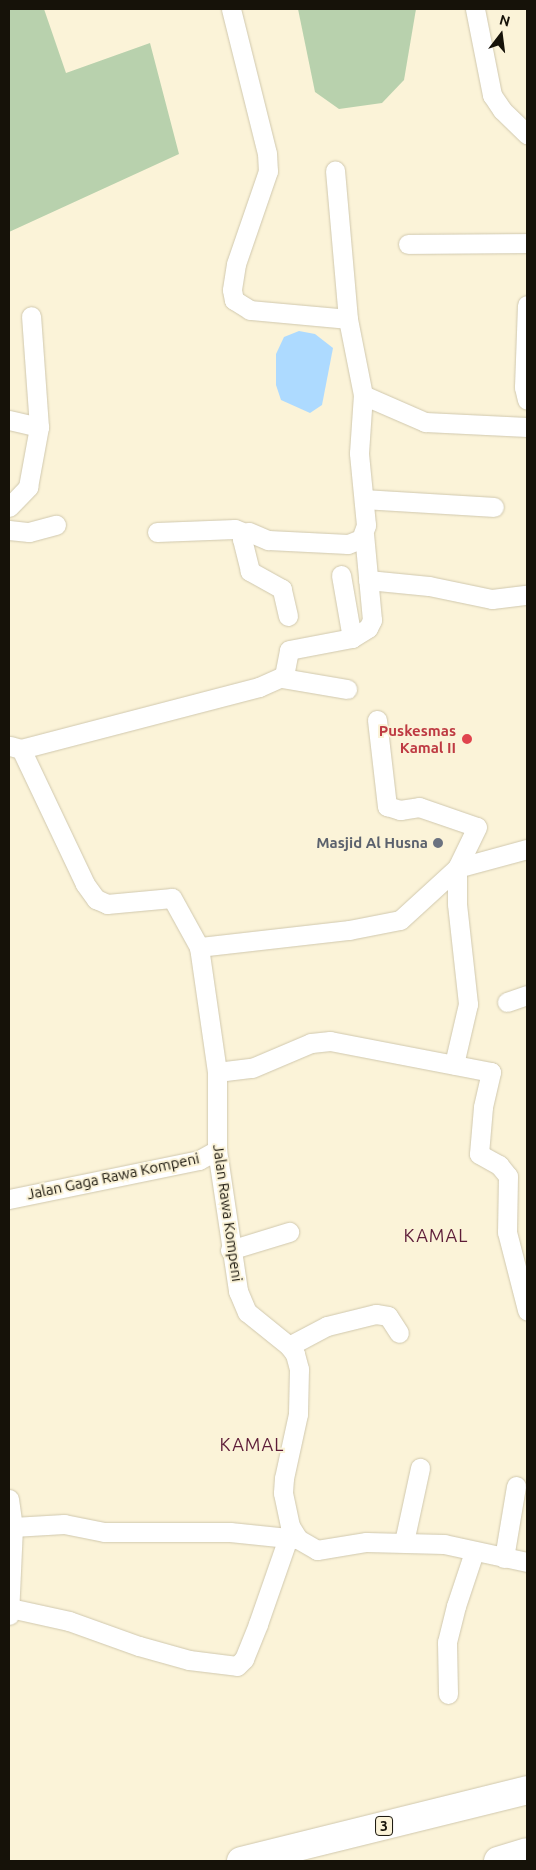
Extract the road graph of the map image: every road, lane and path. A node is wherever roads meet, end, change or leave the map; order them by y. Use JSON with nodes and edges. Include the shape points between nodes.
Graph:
{"nodes":[{"id":1,"x":231,"y":9,"type":"edge"},
{"id":2,"x":475,"y":9,"type":"edge"},
{"id":3,"x":527,"y":134,"type":"edge"},
{"id":4,"x":335,"y":171,"type":"dead end"},
{"id":5,"x":527,"y":243,"type":"edge"},
{"id":6,"x":408,"y":244,"type":"dead end"},
{"id":7,"x":527,"y":305,"type":"edge"},
{"id":8,"x":31,"y":316,"type":"dead end"},
{"id":9,"x":348,"y":319,"type":"junction"},
{"id":10,"x":363,"y":396,"type":"junction"},
{"id":11,"x":527,"y":400,"type":"edge"},
{"id":12,"x":9,"y":420,"type":"edge"},
{"id":13,"x":40,"y":427,"type":"junction"},
{"id":14,"x":527,"y":427,"type":"edge"},
{"id":15,"x":364,"y":499,"type":"junction"},
{"id":16,"x":9,"y":507,"type":"edge"},
{"id":17,"x":494,"y":507,"type":"dead end"},
{"id":18,"x":56,"y":525,"type":"dead end"},
{"id":19,"x":9,"y":530,"type":"edge"},
{"id":20,"x":157,"y":532,"type":"dead end"},
{"id":21,"x":245,"y":533,"type":"junction"},
{"id":22,"x":364,"y":534,"type":"junction"},
{"id":23,"x":341,"y":574,"type":"dead end"},
{"id":24,"x":368,"y":580,"type":"junction"},
{"id":25,"x":527,"y":595,"type":"edge"},
{"id":26,"x":288,"y":616,"type":"dead end"},
{"id":27,"x":352,"y":638,"type":"junction"},
{"id":28,"x":282,"y":678,"type":"junction"},
{"id":29,"x":347,"y":689,"type":"dead end"},
{"id":30,"x":377,"y":720,"type":"dead end"},
{"id":31,"x":15,"y":747,"type":"edge"},
{"id":32,"x":527,"y":849,"type":"edge"},
{"id":33,"x":457,"y":868,"type":"junction"},
{"id":34,"x":199,"y":947,"type":"junction"},
{"id":35,"x":527,"y":995,"type":"edge"},
{"id":36,"x":507,"y":1002,"type":"dead end"},
{"id":37,"x":454,"y":1064,"type":"junction"},
{"id":38,"x":217,"y":1072,"type":"junction"},
{"id":39,"x":217,"y":1150,"type":"junction"},
{"id":40,"x":9,"y":1199,"type":"edge"},
{"id":41,"x":289,"y":1232,"type":"dead end"},
{"id":42,"x":230,"y":1250,"type":"junction"},
{"id":43,"x":527,"y":1310,"type":"edge"},
{"id":44,"x":399,"y":1333,"type":"dead end"},
{"id":45,"x":289,"y":1346,"type":"junction"},
{"id":46,"x":420,"y":1468,"type":"dead end"},
{"id":47,"x":516,"y":1486,"type":"dead end"},
{"id":48,"x":9,"y":1499,"type":"edge"},
{"id":49,"x":13,"y":1527,"type":"junction"},
{"id":50,"x":293,"y":1539,"type":"junction"},
{"id":51,"x":404,"y":1542,"type":"junction"},
{"id":52,"x":474,"y":1552,"type":"junction"},
{"id":53,"x":504,"y":1558,"type":"junction"},
{"id":54,"x":527,"y":1562,"type":"edge"},
{"id":55,"x":9,"y":1611,"type":"edge"},
{"id":56,"x":448,"y":1694,"type":"dead end"},
{"id":57,"x":527,"y":1790,"type":"edge"},
{"id":58,"x":527,"y":1852,"type":"edge"},
{"id":59,"x":241,"y":1861,"type":"edge"},
{"id":60,"x":498,"y":1861,"type":"edge"}],
"edges":[{"from":1,"to":9,"type":"street","via":[[267,153],[268,172],[236,264],[232,290],[234,300],[250,310]]},
{"from":2,"to":3,"type":"street","via":[[492,95],[502,110]]},
{"from":4,"to":9,"type":"street"},
{"from":5,"to":6,"type":"street"},
{"from":7,"to":11,"type":"street","via":[[524,387]]},
{"from":8,"to":13,"type":"street"},
{"from":9,"to":10,"type":"street"},
{"from":10,"to":14,"type":"street","via":[[425,422]]},
{"from":10,"to":15,"type":"street","via":[[359,453]]},
{"from":12,"to":13,"type":"street"},
{"from":13,"to":16,"type":"street","via":[[28,487]]},
{"from":15,"to":17,"type":"street"},
{"from":15,"to":22,"type":"street"},
{"from":18,"to":19,"type":"street","via":[[29,532]]},
{"from":20,"to":21,"type":"street","via":[[235,529]]},
{"from":21,"to":22,"type":"street","via":[[268,540],[348,544],[358,542]]},
{"from":21,"to":26,"type":"street","via":[[242,539],[250,572],[282,589]]},
{"from":22,"to":24,"type":"street"},
{"from":23,"to":27,"type":"street"},
{"from":24,"to":25,"type":"street","via":[[429,586],[492,599]]},
{"from":24,"to":27,"type":"street","via":[[371,622]]},
{"from":27,"to":28,"type":"street","via":[[289,650]]},
{"from":28,"to":29,"type":"street"},
{"from":28,"to":31,"type":"street","via":[[168,713]]},
{"from":30,"to":33,"type":"street","via":[[387,806],[400,810],[418,807],[477,828]]},
{"from":31,"to":34,"type":"street","via":[[85,884],[96,899],[107,904],[172,898]]},
{"from":32,"to":33,"type":"street"},
{"from":33,"to":34,"type":"street","via":[[400,920],[349,930]]},
{"from":33,"to":37,"type":"street","via":[[457,904],[468,1004]]},
{"from":34,"to":38,"type":"street","name":"Jalan Rawa Kompeni"},
{"from":35,"to":36,"type":"street"},
{"from":37,"to":38,"type":"street","via":[[330,1041],[311,1043],[252,1068]]},
{"from":37,"to":43,"type":"street","via":[[491,1072],[483,1107],[479,1154],[499,1165],[508,1176],[507,1232]]},
{"from":38,"to":39,"type":"street","name":"Jalan Rawa Kompeni"},
{"from":39,"to":40,"type":"street","name":"Jalan Gaga Rawa Kompeni","via":[[199,1160]]},
{"from":39,"to":42,"type":"street","name":"Jalan Rawa Kompeni"},
{"from":41,"to":42,"type":"street"},
{"from":42,"to":45,"type":"street","name":"Jalan Rawa Kompeni","via":[[238,1290],[247,1312]]},
{"from":44,"to":45,"type":"street","via":[[388,1316],[376,1314],[327,1326]]},
{"from":45,"to":50,"type":"street","name":"Jalan Rawa Kompeni","via":[[296,1354],[301,1390],[283,1493]]},
{"from":46,"to":51,"type":"street"},
{"from":47,"to":53,"type":"street"},
{"from":48,"to":49,"type":"street"},
{"from":49,"to":50,"type":"street","via":[[64,1524],[104,1532],[230,1532]]},
{"from":49,"to":55,"type":"street"},
{"from":50,"to":51,"type":"street","via":[[325,1551],[366,1542]]},
{"from":50,"to":55,"type":"street","via":[[244,1659],[237,1666],[189,1660],[70,1621]]},
{"from":51,"to":52,"type":"street","via":[[444,1544]]},
{"from":52,"to":53,"type":"street"},
{"from":52,"to":56,"type":"street","via":[[447,1642]]},
{"from":53,"to":54,"type":"street"},
{"from":57,"to":59,"type":"highway","number":"3"},
{"from":58,"to":60,"type":"highway"}]}
